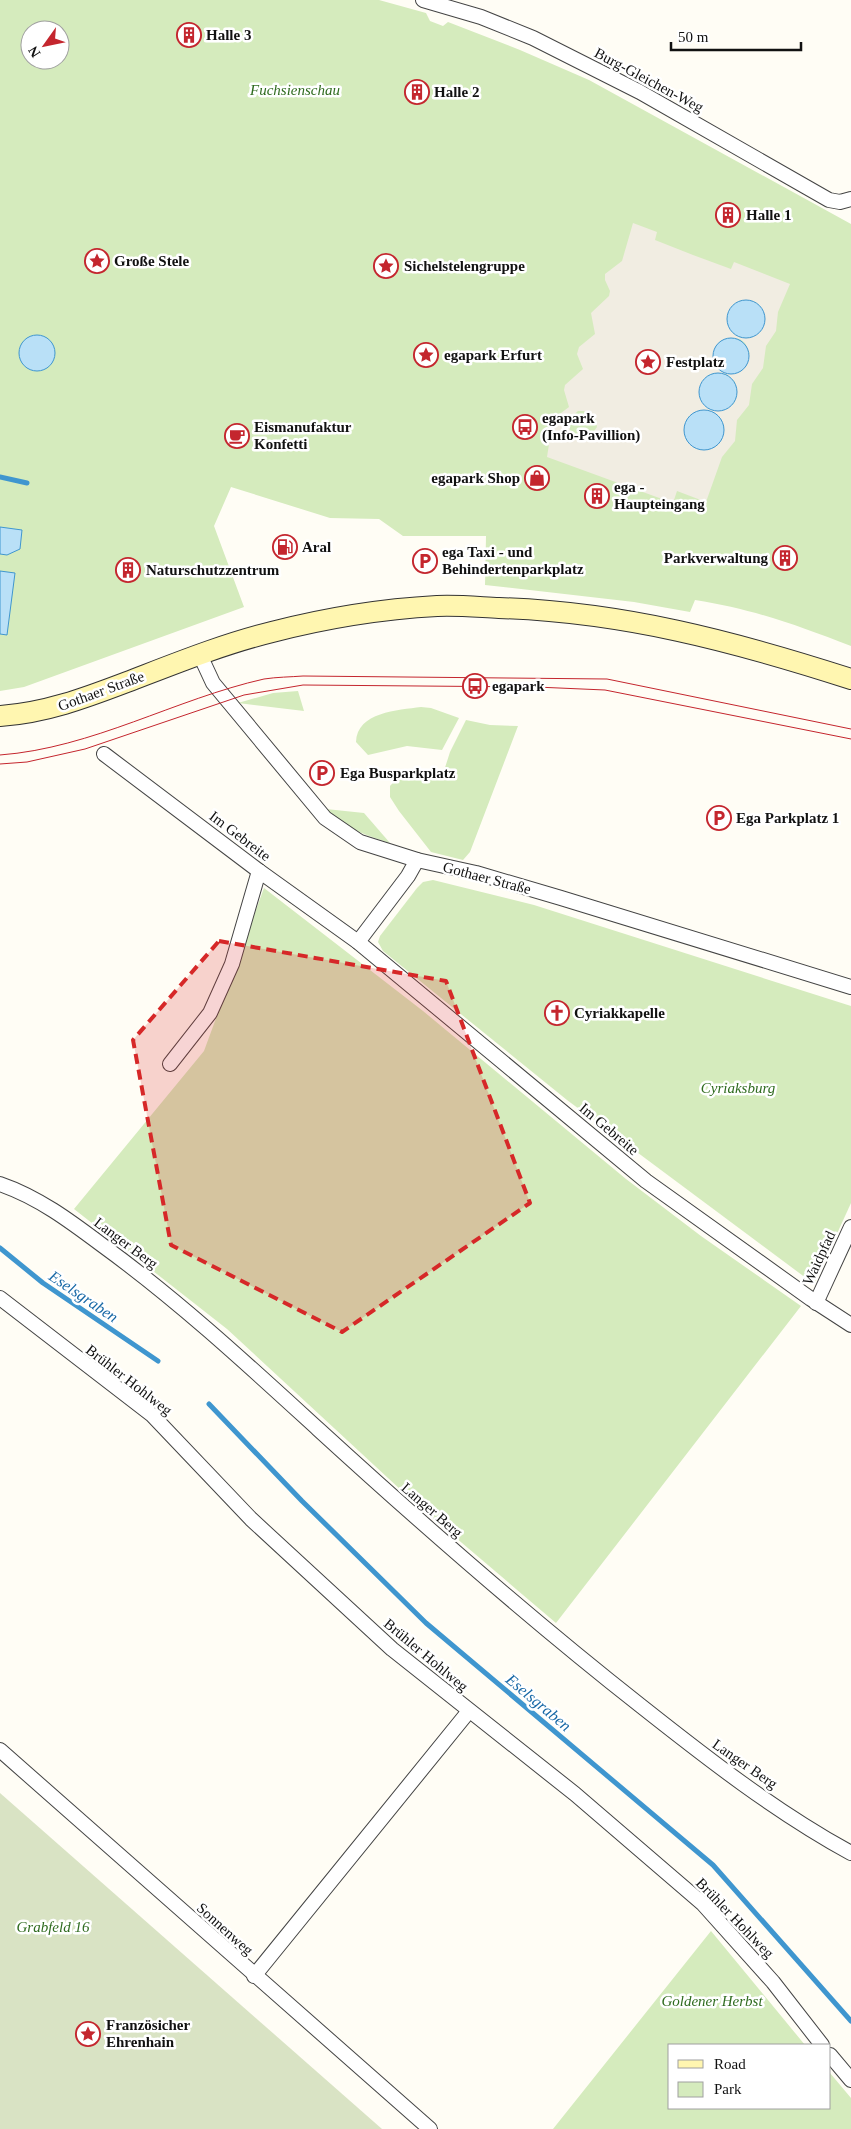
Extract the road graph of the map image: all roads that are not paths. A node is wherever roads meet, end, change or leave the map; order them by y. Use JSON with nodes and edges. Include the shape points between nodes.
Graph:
{"nodes":[{"id":1,"x":424,"y":0,"type":"edge"},
{"id":2,"x":851,"y":199,"type":"edge"},
{"id":3,"x":200,"y":655,"type":"junction"},
{"id":4,"x":851,"y":679,"type":"edge"},
{"id":5,"x":0,"y":716,"type":"edge"},
{"id":6,"x":104,"y":754,"type":"dead end"},
{"id":7,"x":417,"y":860,"type":"junction"},
{"id":8,"x":259,"y":871,"type":"junction"},
{"id":9,"x":358,"y":942,"type":"junction"},
{"id":10,"x":851,"y":987,"type":"edge"},
{"id":11,"x":170,"y":1064,"type":"dead end"},
{"id":12,"x":0,"y":1184,"type":"edge"},
{"id":13,"x":851,"y":1227,"type":"edge"},
{"id":14,"x":0,"y":1298,"type":"edge"},
{"id":15,"x":816,"y":1303,"type":"junction"},
{"id":16,"x":851,"y":1325,"type":"edge"},
{"id":17,"x":469,"y":1711,"type":"junction"},
{"id":18,"x":0,"y":1750,"type":"edge"},
{"id":19,"x":851,"y":1853,"type":"edge"},
{"id":20,"x":254,"y":1976,"type":"junction"},
{"id":21,"x":821,"y":2044,"type":"edge"},
{"id":22,"x":831,"y":2056,"type":"edge"},
{"id":23,"x":851,"y":2080,"type":"edge"},
{"id":24,"x":430,"y":2129,"type":"edge"}],
"edges":[{"from":1,"to":2,"type":"street","name":"Burg-Gleichen-Weg","via":[[481,17],[533,38],[640,92],[829,200]]},
{"from":3,"to":4,"type":"main road","name":"Gothaer Straße","via":[[272,632],[362,614],[439,606],[526,609],[632,620],[694,633]]},
{"from":3,"to":5,"type":"main road","name":"Gothaer Straße","via":[[55,708],[25,715]]},
{"from":3,"to":7,"type":"street","name":"Gothaer Straße","via":[[213,683],[325,818],[360,842]]},
{"from":6,"to":8,"type":"street","name":"Im Gebreite"},
{"from":7,"to":9,"type":"street"},
{"from":7,"to":10,"type":"street","name":"Gothaer Straße","via":[[476,873]]},
{"from":8,"to":9,"type":"street","name":"Im Gebreite"},
{"from":8,"to":11,"type":"street","via":[[232,964],[210,1013]]},
{"from":9,"to":15,"type":"street","name":"Im Gebreite","via":[[646,1181]]},
{"from":12,"to":19,"type":"street","name":"Langer Berg","via":[[23,1192],[61,1215],[143,1274],[552,1636],[699,1752],[809,1830]]},
{"from":13,"to":15,"type":"street","name":"Waidpfad"},
{"from":14,"to":17,"type":"street","name":"Brühler Hohlweg","via":[[152,1415],[251,1519],[392,1650]]},
{"from":15,"to":16,"type":"street","name":"Im Gebreite"},
{"from":17,"to":20,"type":"street"},
{"from":17,"to":21,"type":"street","name":"Brühler Hohlweg","via":[[575,1794],[703,1904],[742,1946]]},
{"from":18,"to":20,"type":"street","name":"Sonnenweg"},
{"from":20,"to":24,"type":"street","name":"Sonnenweg"},
{"from":22,"to":23,"type":"street"}]}
